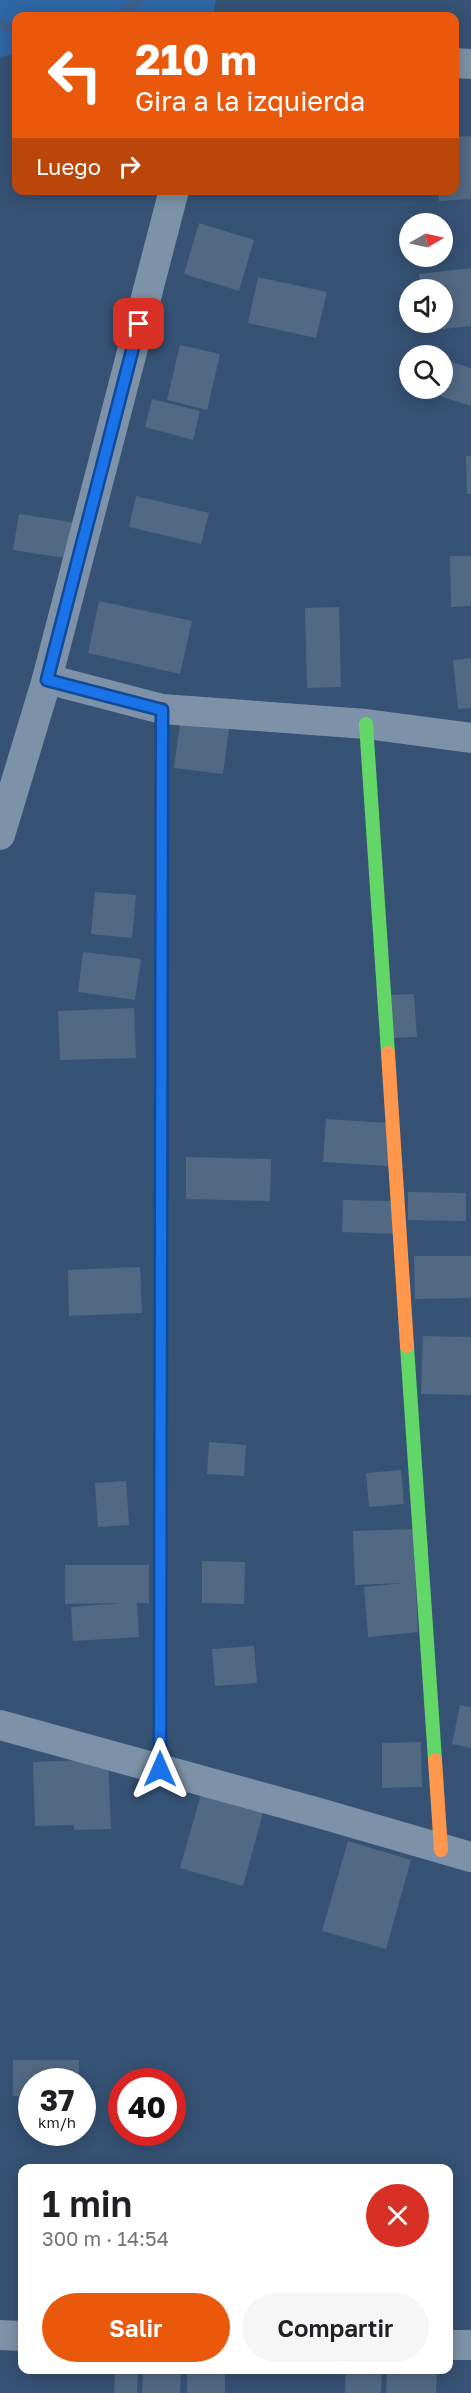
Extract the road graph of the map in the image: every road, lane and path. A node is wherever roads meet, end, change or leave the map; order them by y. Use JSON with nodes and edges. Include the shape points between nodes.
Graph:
{"nodes":[{"id":1,"x":173,"y":195,"type":"edge"},
{"id":2,"x":47,"y":680,"type":"junction"},
{"id":3,"x":162,"y":710,"type":"junction"},
{"id":4,"x":366,"y":724,"type":"junction"},
{"id":5,"x":471,"y":738,"type":"edge"},
{"id":6,"x":0,"y":835,"type":"edge"},
{"id":7,"x":0,"y":1725,"type":"edge"},
{"id":8,"x":160,"y":1769,"type":"junction"},
{"id":9,"x":441,"y":1850,"type":"junction"},
{"id":10,"x":471,"y":1857,"type":"edge"},
{"id":11,"x":0,"y":2335,"type":"edge"},
{"id":12,"x":18,"y":2336,"type":"edge"},
{"id":13,"x":453,"y":2344,"type":"edge"},
{"id":14,"x":471,"y":2345,"type":"edge"}],
"edges":[{"from":1,"to":2,"type":"street"},
{"from":2,"to":3,"type":"street"},
{"from":2,"to":6,"type":"street"},
{"from":3,"to":4,"type":"street"},
{"from":3,"to":8,"type":"street"},
{"from":4,"to":5,"type":"street"},
{"from":4,"to":9,"type":"street"},
{"from":7,"to":8,"type":"street"},
{"from":8,"to":9,"type":"street"},
{"from":9,"to":10,"type":"street"},
{"from":11,"to":12,"type":"street"},
{"from":13,"to":14,"type":"street"}]}
